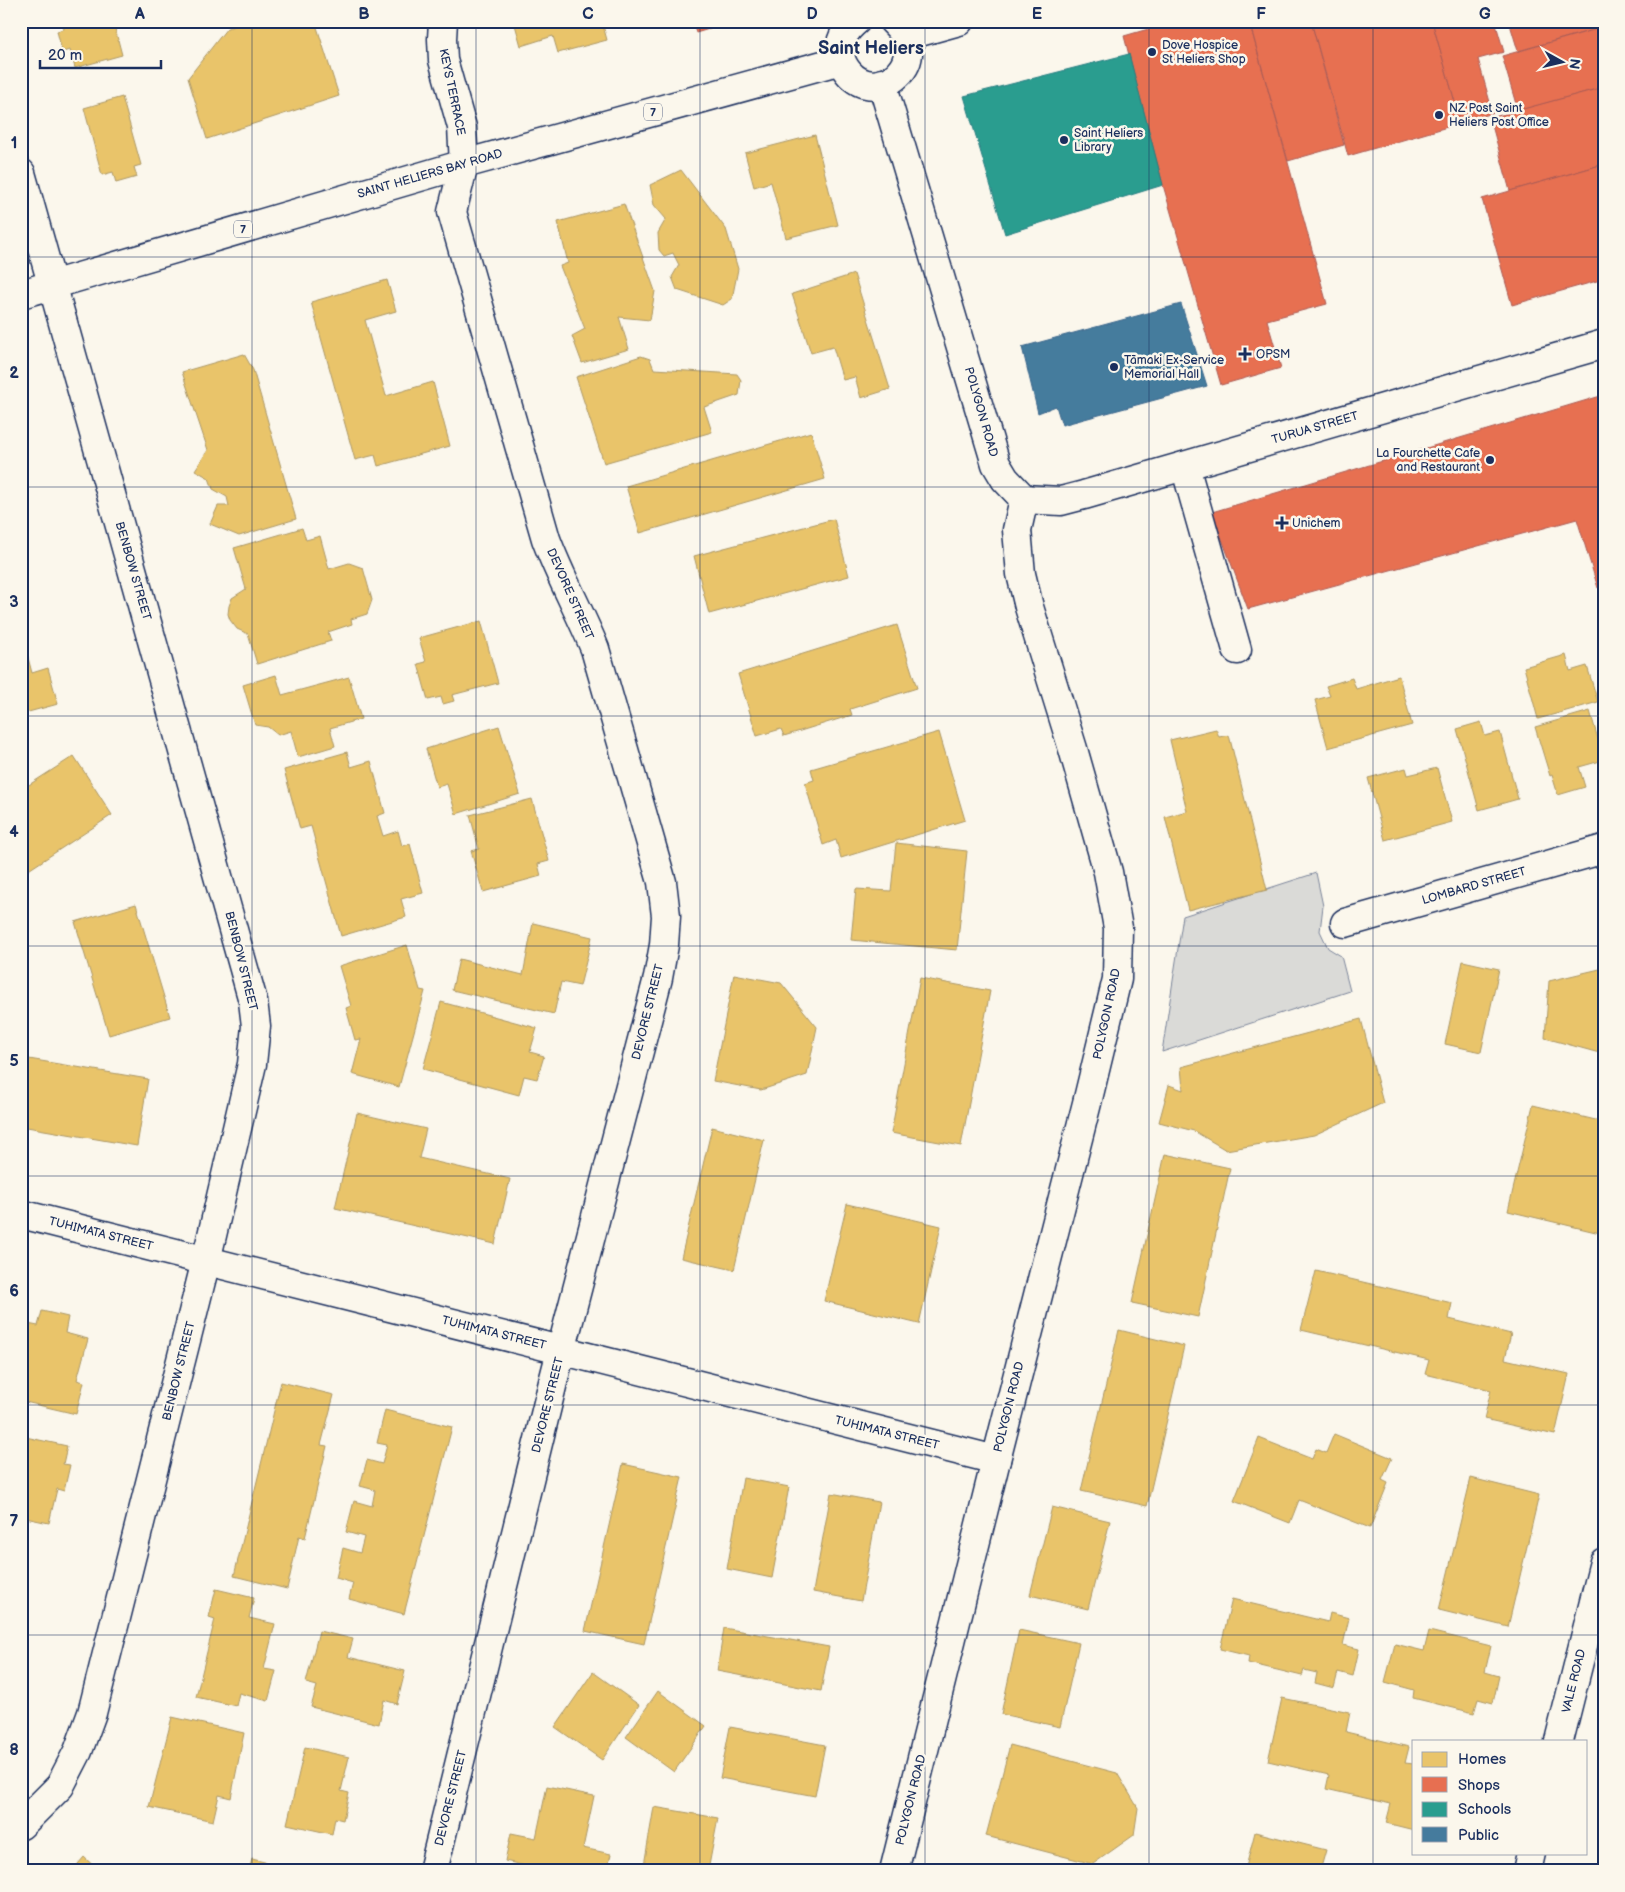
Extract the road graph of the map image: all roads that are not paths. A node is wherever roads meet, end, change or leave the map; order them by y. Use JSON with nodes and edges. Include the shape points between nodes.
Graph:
{"nodes":[{"id":1,"x":443,"y":21,"type":"edge"},
{"id":2,"x":856,"y":21,"type":"edge"},
{"id":3,"x":959,"y":21,"type":"edge"},
{"id":4,"x":899,"y":29,"type":"edge"},
{"id":5,"x":841,"y":60,"type":"junction"},
{"id":6,"x":882,"y":83,"type":"junction"},
{"id":7,"x":464,"y":164,"type":"junction"},
{"id":8,"x":21,"y":174,"type":"edge"},
{"id":9,"x":53,"y":285,"type":"junction"},
{"id":10,"x":21,"y":294,"type":"edge"},
{"id":11,"x":1604,"y":344,"type":"edge"},
{"id":12,"x":1184,"y":466,"type":"junction"},
{"id":13,"x":1024,"y":499,"type":"junction"},
{"id":14,"x":1237,"y":650,"type":"dead end"},
{"id":15,"x":1604,"y":849,"type":"edge"},
{"id":16,"x":1345,"y":923,"type":"dead end"},
{"id":17,"x":21,"y":1214,"type":"edge"},
{"id":18,"x":206,"y":1261,"type":"junction"},
{"id":19,"x":562,"y":1350,"type":"junction"},
{"id":20,"x":996,"y":1460,"type":"junction"},
{"id":21,"x":1604,"y":1562,"type":"edge"},
{"id":22,"x":1559,"y":1740,"type":"edge"},
{"id":23,"x":21,"y":1825,"type":"edge"},
{"id":24,"x":1531,"y":1854,"type":"edge"},
{"id":25,"x":433,"y":1871,"type":"edge"},
{"id":26,"x":894,"y":1871,"type":"edge"},
{"id":27,"x":1527,"y":1871,"type":"edge"}],
"edges":[{"from":1,"to":7,"type":"street","name":"KEYS TERRACE","via":[[443,60],[462,127]]},
{"from":2,"to":5,"type":"street","via":[[842,37]]},
{"from":3,"to":4,"type":"street"},
{"from":4,"to":6,"type":"street","via":[[908,56],[899,74]]},
{"from":5,"to":6,"type":"street","via":[[851,76],[860,82]]},
{"from":5,"to":7,"type":"street","name":"SAINT HELIERS BAY ROAD","number":"7"},
{"from":6,"to":13,"type":"street","name":"POLYGON ROAD","via":[[996,464]]},
{"from":7,"to":9,"type":"street","name":"SAINT HELIERS BAY ROAD","number":"7"},
{"from":7,"to":19,"type":"street","name":"DEVORE STREET","via":[[452,212],[546,539],[557,570],[595,649],[662,882],[666,916],[658,978]]},
{"from":8,"to":9,"type":"street","name":"BENBOW STREET"},
{"from":9,"to":10,"type":"street","name":"SAINT HELIERS BAY ROAD","number":"7"},
{"from":9,"to":18,"type":"street","name":"BENBOW STREET","via":[[253,1001],[256,1026],[252,1064]]},
{"from":11,"to":12,"type":"street","name":"TURUA STREET"},
{"from":12,"to":13,"type":"street","name":"TURUA STREET","via":[[1061,501]]},
{"from":12,"to":14,"type":"street"},
{"from":13,"to":20,"type":"street","name":"POLYGON ROAD","via":[[1017,530],[1021,574],[1108,872],[1118,945],[1116,978],[1087,1103]]},
{"from":15,"to":16,"type":"street","name":"LOMBARD STREET"},
{"from":17,"to":18,"type":"street","name":"TUHIMATA STREET"},
{"from":18,"to":19,"type":"street","name":"TUHIMATA STREET"},
{"from":18,"to":23,"type":"street","name":"BENBOW STREET","via":[[92,1713],[60,1786]]},
{"from":19,"to":20,"type":"street","name":"TUHIMATA STREET"},
{"from":19,"to":25,"type":"street","name":"DEVORE STREET"},
{"from":20,"to":26,"type":"street","name":"POLYGON ROAD"},
{"from":21,"to":22,"type":"street","name":"VALE ROAD"},
{"from":24,"to":27,"type":"street"}]}
